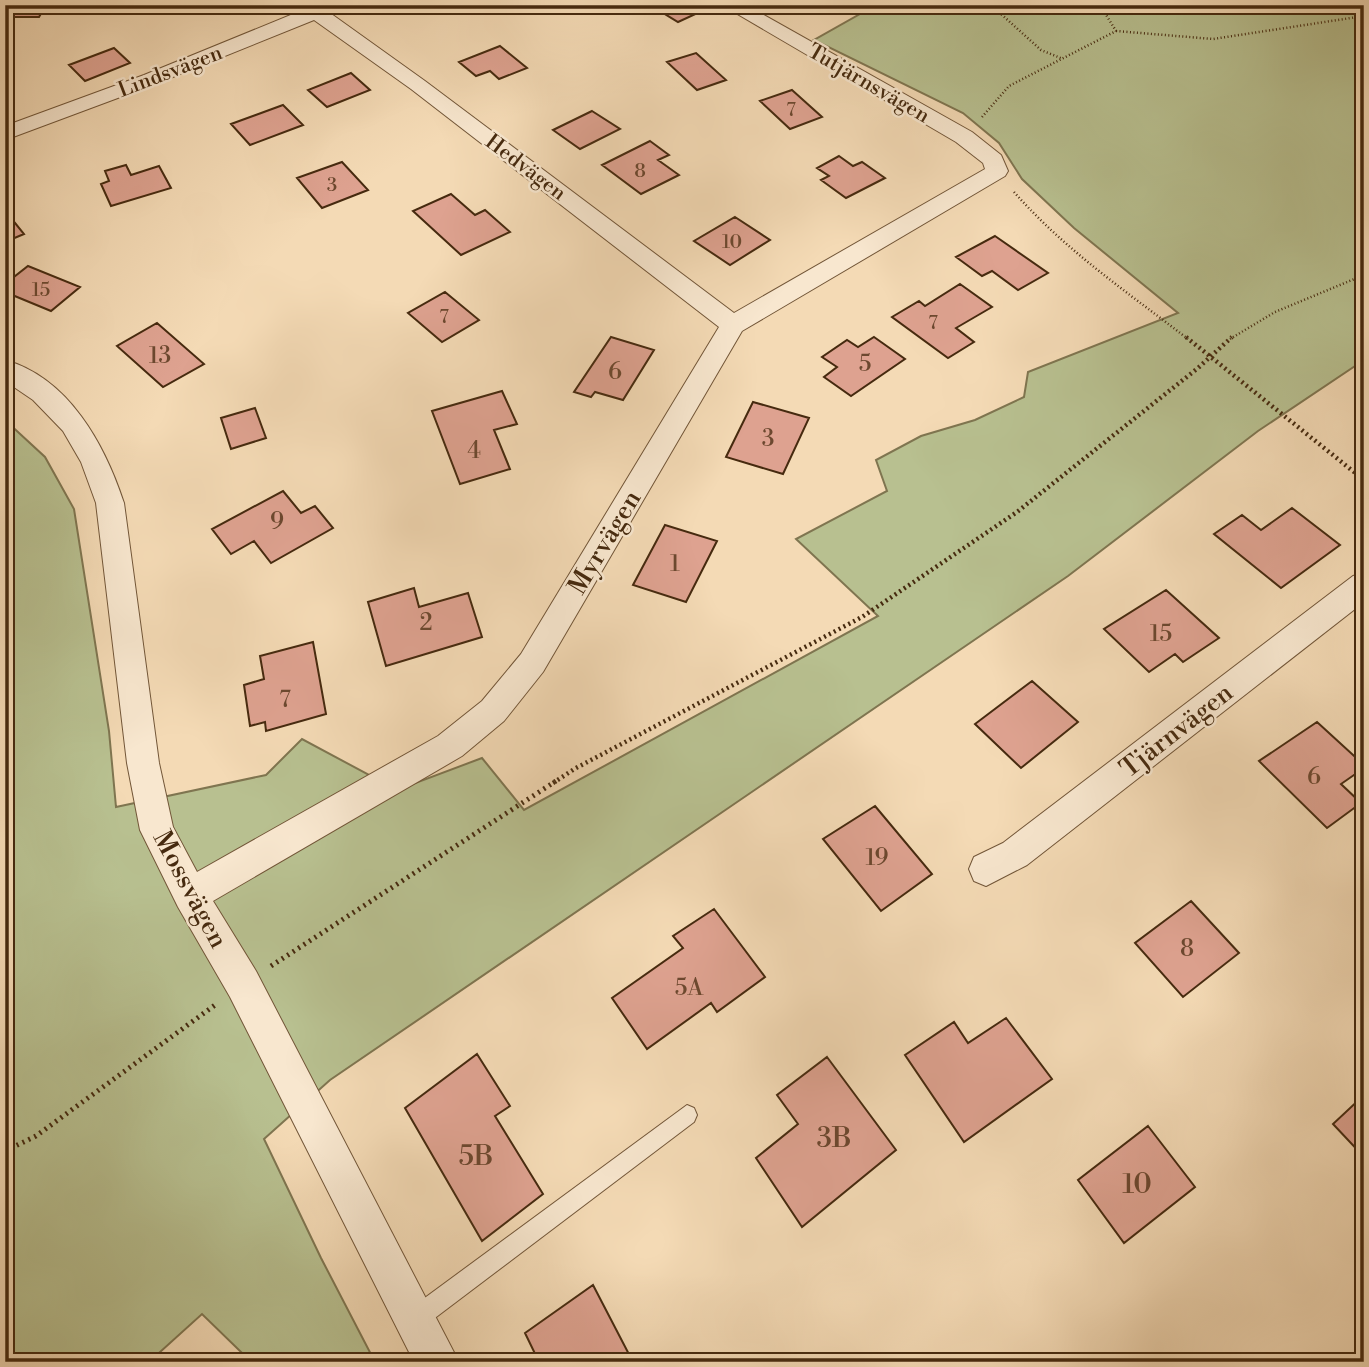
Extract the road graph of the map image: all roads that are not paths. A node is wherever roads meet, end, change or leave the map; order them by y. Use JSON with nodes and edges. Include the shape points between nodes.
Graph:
{"nodes":[{"id":1,"x":731,"y":5,"type":"edge"},
{"id":2,"x":325,"y":9,"type":"edge"},
{"id":3,"x":5,"y":134,"type":"edge"},
{"id":4,"x":997,"y":171,"type":"joint"},
{"id":5,"x":733,"y":325,"type":"junction"},
{"id":6,"x":5,"y":369,"type":"edge"},
{"id":7,"x":1364,"y":585,"type":"edge"},
{"id":8,"x":986,"y":869,"type":"dead end"},
{"id":9,"x":190,"y":895,"type":"junction"},
{"id":10,"x":687,"y":1115,"type":"dead end"},
{"id":11,"x":415,"y":1319,"type":"junction"},
{"id":12,"x":437,"y":1362,"type":"edge"}],
"edges":[{"from":1,"to":4,"type":"street","name":"Tutjärnsvägen","via":[[964,137],[993,160]]},
{"from":2,"to":3,"type":"street","name":"Lindsvägen"},
{"from":2,"to":5,"type":"street","name":"Hedvägen"},
{"from":4,"to":5,"type":"street","name":"Myrvägen"},
{"from":5,"to":9,"type":"street","name":"Myrvägen","via":[[532,663],[493,711],[450,746]]},
{"from":6,"to":9,"type":"street","name":"Mossvägen","via":[[54,403],[79,430],[101,472],[110,503],[143,763],[157,830]]},
{"from":7,"to":8,"type":"street","name":"Tjärnvägen","via":[[1015,854]]},
{"from":9,"to":11,"type":"street","name":"Mossvägen","via":[[243,984]]},
{"from":10,"to":11,"type":"lane"},
{"from":11,"to":12,"type":"street","name":"Mossvägen"}]}
